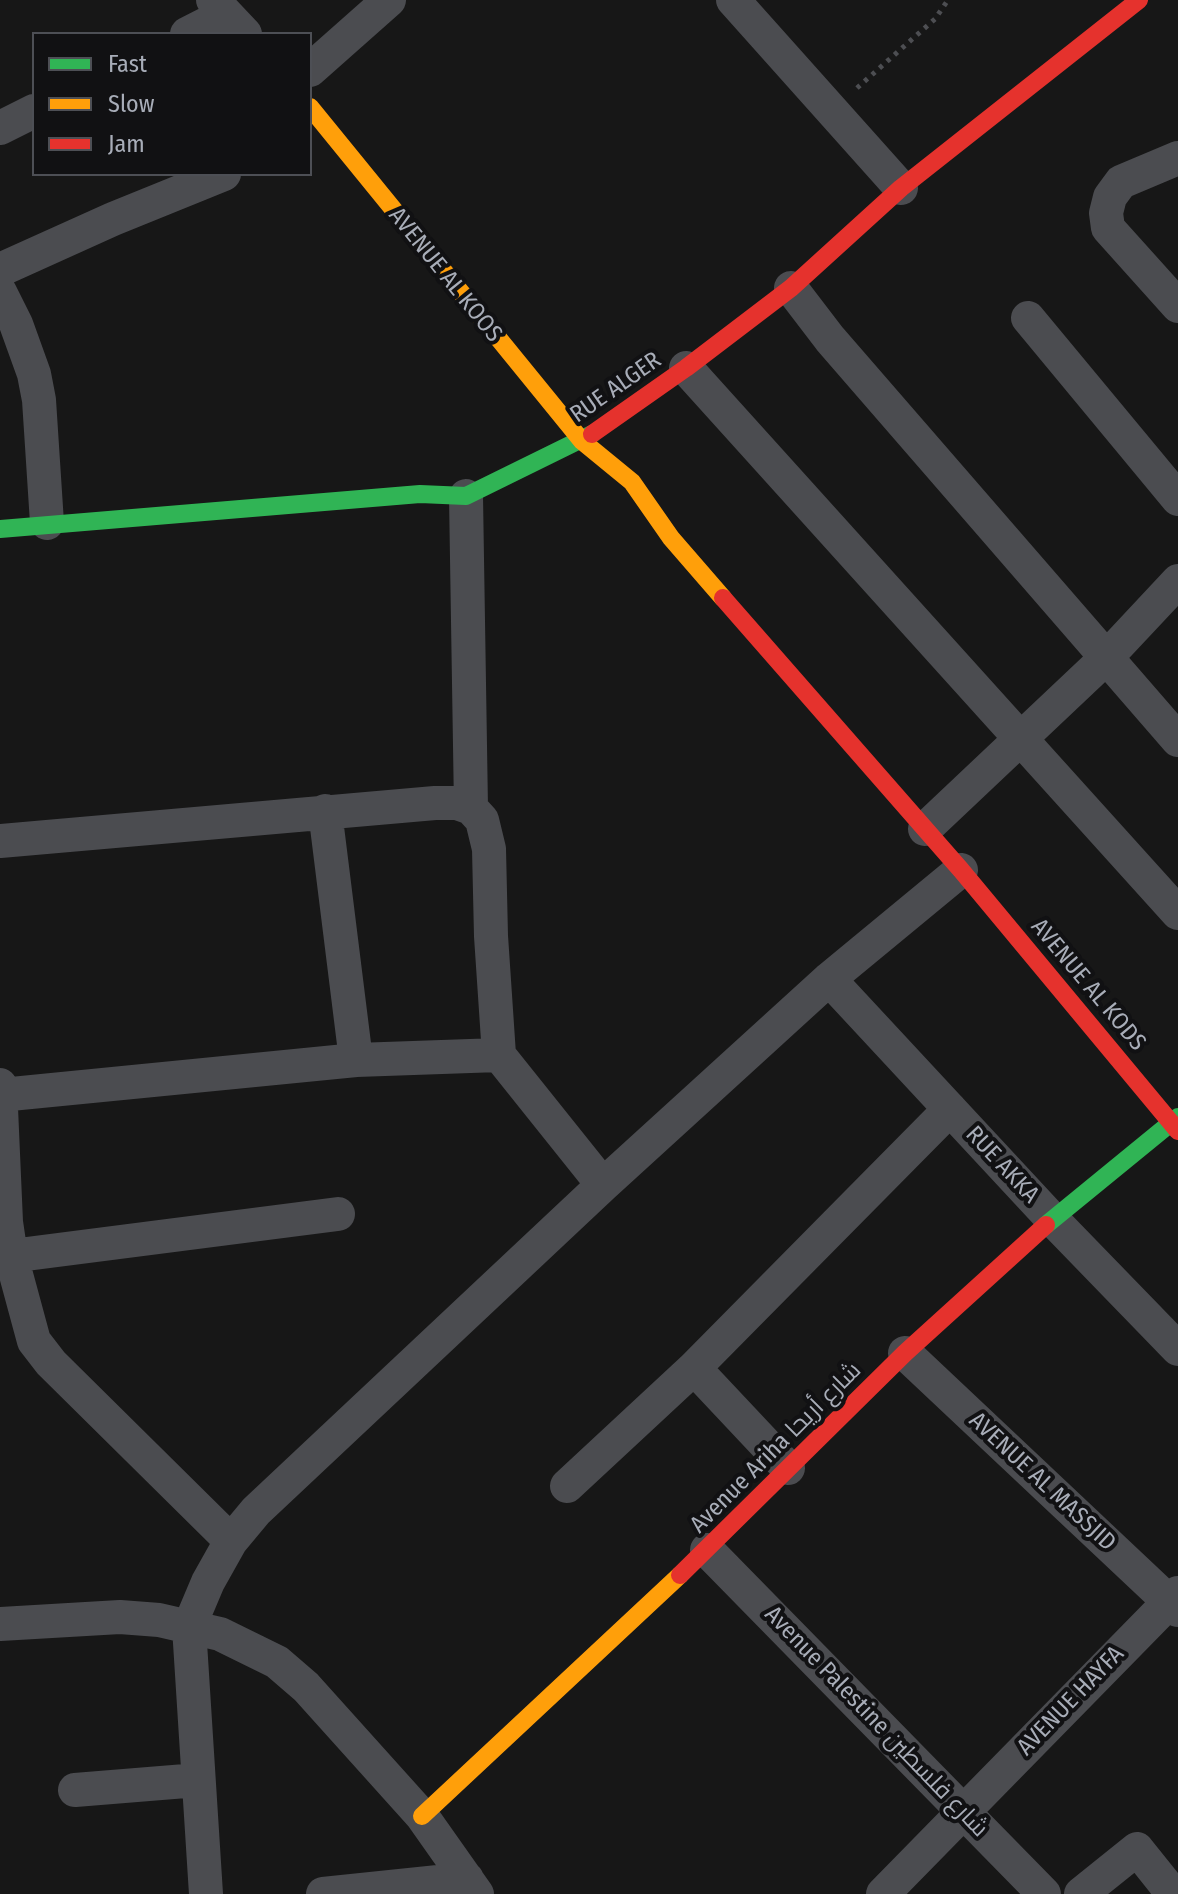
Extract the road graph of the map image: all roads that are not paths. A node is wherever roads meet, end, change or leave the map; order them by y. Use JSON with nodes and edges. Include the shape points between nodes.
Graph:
{"nodes":[{"id":1,"x":389,"y":0,"type":"edge"},
{"id":2,"x":733,"y":0,"type":"edge"},
{"id":3,"x":1139,"y":0,"type":"edge"},
{"id":4,"x":228,"y":16,"type":"edge"},
{"id":5,"x":192,"y":32,"type":"edge"},
{"id":6,"x":312,"y":68,"type":"edge"},
{"id":7,"x":32,"y":112,"type":"edge"},
{"id":8,"x":313,"y":118,"type":"edge"},
{"id":9,"x":0,"y":128,"type":"edge"},
{"id":10,"x":1178,"y":158,"type":"edge"},
{"id":11,"x":219,"y":176,"type":"edge"},
{"id":12,"x":901,"y":188,"type":"junction"},
{"id":13,"x":0,"y":270,"type":"edge"},
{"id":14,"x":791,"y":288,"type":"junction"},
{"id":15,"x":0,"y":292,"type":"edge"},
{"id":16,"x":1178,"y":306,"type":"edge"},
{"id":17,"x":1028,"y":318,"type":"dead end"},
{"id":18,"x":686,"y":368,"type":"junction"},
{"id":19,"x":582,"y":441,"type":"junction"},
{"id":20,"x":466,"y":496,"type":"junction"},
{"id":21,"x":1178,"y":499,"type":"edge"},
{"id":22,"x":47,"y":523,"type":"junction"},
{"id":23,"x":0,"y":529,"type":"edge"},
{"id":24,"x":1178,"y":581,"type":"edge"},
{"id":25,"x":1106,"y":658,"type":"junction"},
{"id":26,"x":1019,"y":738,"type":"junction"},
{"id":27,"x":1178,"y":740,"type":"edge"},
{"id":28,"x":471,"y":808,"type":"junction"},
{"id":29,"x":325,"y":811,"type":"junction"},
{"id":30,"x":925,"y":829,"type":"junction"},
{"id":31,"x":0,"y":841,"type":"edge"},
{"id":32,"x":961,"y":870,"type":"junction"},
{"id":33,"x":1178,"y":913,"type":"edge"},
{"id":34,"x":829,"y":979,"type":"junction"},
{"id":35,"x":499,"y":1055,"type":"junction"},
{"id":36,"x":356,"y":1060,"type":"junction"},
{"id":37,"x":0,"y":1085,"type":"edge"},
{"id":38,"x":0,"y":1095,"type":"edge"},
{"id":39,"x":950,"y":1109,"type":"junction"},
{"id":40,"x":1176,"y":1124,"type":"edge"},
{"id":41,"x":603,"y":1185,"type":"junction"},
{"id":42,"x":338,"y":1214,"type":"dead end"},
{"id":43,"x":1052,"y":1219,"type":"junction"},
{"id":44,"x":11,"y":1256,"type":"junction"},
{"id":45,"x":1178,"y":1349,"type":"edge"},
{"id":46,"x":905,"y":1353,"type":"junction"},
{"id":47,"x":694,"y":1368,"type":"junction"},
{"id":48,"x":788,"y":1468,"type":"junction"},
{"id":49,"x":567,"y":1486,"type":"dead end"},
{"id":50,"x":231,"y":1541,"type":"junction"},
{"id":51,"x":707,"y":1550,"type":"junction"},
{"id":52,"x":1175,"y":1601,"type":"edge"},
{"id":53,"x":0,"y":1624,"type":"edge"},
{"id":54,"x":189,"y":1627,"type":"junction"},
{"id":55,"x":198,"y":1780,"type":"junction"},
{"id":56,"x":75,"y":1790,"type":"dead end"},
{"id":57,"x":964,"y":1810,"type":"junction"},
{"id":58,"x":422,"y":1816,"type":"junction"},
{"id":59,"x":472,"y":1886,"type":"edge"},
{"id":60,"x":206,"y":1894,"type":"edge"},
{"id":61,"x":323,"y":1894,"type":"edge"},
{"id":62,"x":883,"y":1894,"type":"edge"},
{"id":63,"x":1044,"y":1894,"type":"edge"},
{"id":64,"x":1081,"y":1894,"type":"edge"},
{"id":65,"x":1173,"y":1894,"type":"edge"}],
"edges":[{"from":1,"to":6,"type":"street"},
{"from":2,"to":12,"type":"street"},
{"from":3,"to":12,"type":"street","name":"RUE ALGER"},
{"from":4,"to":5,"type":"street"},
{"from":7,"to":9,"type":"street"},
{"from":8,"to":19,"type":"street","name":"AVENUE AL KOOS"},
{"from":10,"to":16,"type":"street","via":[[1121,182],[1106,213],[1108,228]]},
{"from":11,"to":13,"type":"street"},
{"from":12,"to":14,"type":"street","name":"RUE ALGER"},
{"from":14,"to":18,"type":"street","name":"RUE ALGER"},
{"from":14,"to":25,"type":"street"},
{"from":15,"to":22,"type":"street","via":[[34,374]]},
{"from":17,"to":21,"type":"street"},
{"from":18,"to":19,"type":"street","name":"RUE ALGER"},
{"from":18,"to":26,"type":"street"},
{"from":19,"to":20,"type":"street","name":"RUE ALGER"},
{"from":19,"to":30,"type":"street","name":"AVENUE AL KOOS","via":[[632,482],[671,538]]},
{"from":20,"to":22,"type":"street","name":"RUE ALGER","via":[[420,494]]},
{"from":20,"to":28,"type":"street"},
{"from":22,"to":23,"type":"street","name":"RUE ALGER"},
{"from":24,"to":25,"type":"street"},
{"from":25,"to":26,"type":"street"},
{"from":25,"to":27,"type":"street"},
{"from":26,"to":30,"type":"street"},
{"from":26,"to":33,"type":"street"},
{"from":28,"to":29,"type":"street","via":[[435,803]]},
{"from":28,"to":35,"type":"street","via":[[482,820],[489,849]]},
{"from":29,"to":31,"type":"street"},
{"from":29,"to":36,"type":"street"},
{"from":30,"to":32,"type":"street","name":"AVENUE AL KODS"},
{"from":32,"to":34,"type":"street"},
{"from":32,"to":40,"type":"street","name":"AVENUE AL KODS"},
{"from":34,"to":39,"type":"street","name":"RUE AKKA"},
{"from":34,"to":41,"type":"street"},
{"from":35,"to":36,"type":"street"},
{"from":35,"to":41,"type":"street"},
{"from":36,"to":38,"type":"street"},
{"from":37,"to":38,"type":"street"},
{"from":38,"to":44,"type":"street"},
{"from":39,"to":43,"type":"street","name":"RUE AKKA"},
{"from":39,"to":47,"type":"street"},
{"from":40,"to":43,"type":"street","name":"Avenue Ariha شارع أريحا"},
{"from":41,"to":50,"type":"street","via":[[256,1511]]},
{"from":42,"to":44,"type":"street"},
{"from":43,"to":45,"type":"street","name":"RUE AKKA"},
{"from":43,"to":46,"type":"street","name":"Avenue Ariha شارع أريحا"},
{"from":44,"to":50,"type":"street","via":[[34,1341]]},
{"from":46,"to":48,"type":"street","name":"Avenue Ariha شارع أريحا"},
{"from":46,"to":52,"type":"street","name":"AVENUE AL MASSJID"},
{"from":47,"to":48,"type":"street"},
{"from":47,"to":49,"type":"street"},
{"from":48,"to":51,"type":"street","name":"Avenue Ariha شارع أريحا"},
{"from":50,"to":54,"type":"street"},
{"from":51,"to":57,"type":"street","name":"Avenue Palestine شارع فلسطين"},
{"from":51,"to":58,"type":"street","name":"Avenue Ariha شارع أريحا"},
{"from":52,"to":57,"type":"street","name":"AVENUE HAYFA"},
{"from":53,"to":54,"type":"street","via":[[120,1617]]},
{"from":54,"to":55,"type":"street"},
{"from":54,"to":58,"type":"street","via":[[220,1634],[277,1662]]},
{"from":55,"to":56,"type":"street"},
{"from":55,"to":60,"type":"street"},
{"from":57,"to":62,"type":"street","name":"AVENUE HAYFA"},
{"from":57,"to":63,"type":"street","name":"Avenue Palestine شارع فلسطين"},
{"from":58,"to":59,"type":"street"},
{"from":59,"to":61,"type":"street"},
{"from":64,"to":65,"type":"street","via":[[1137,1849]]}]}
